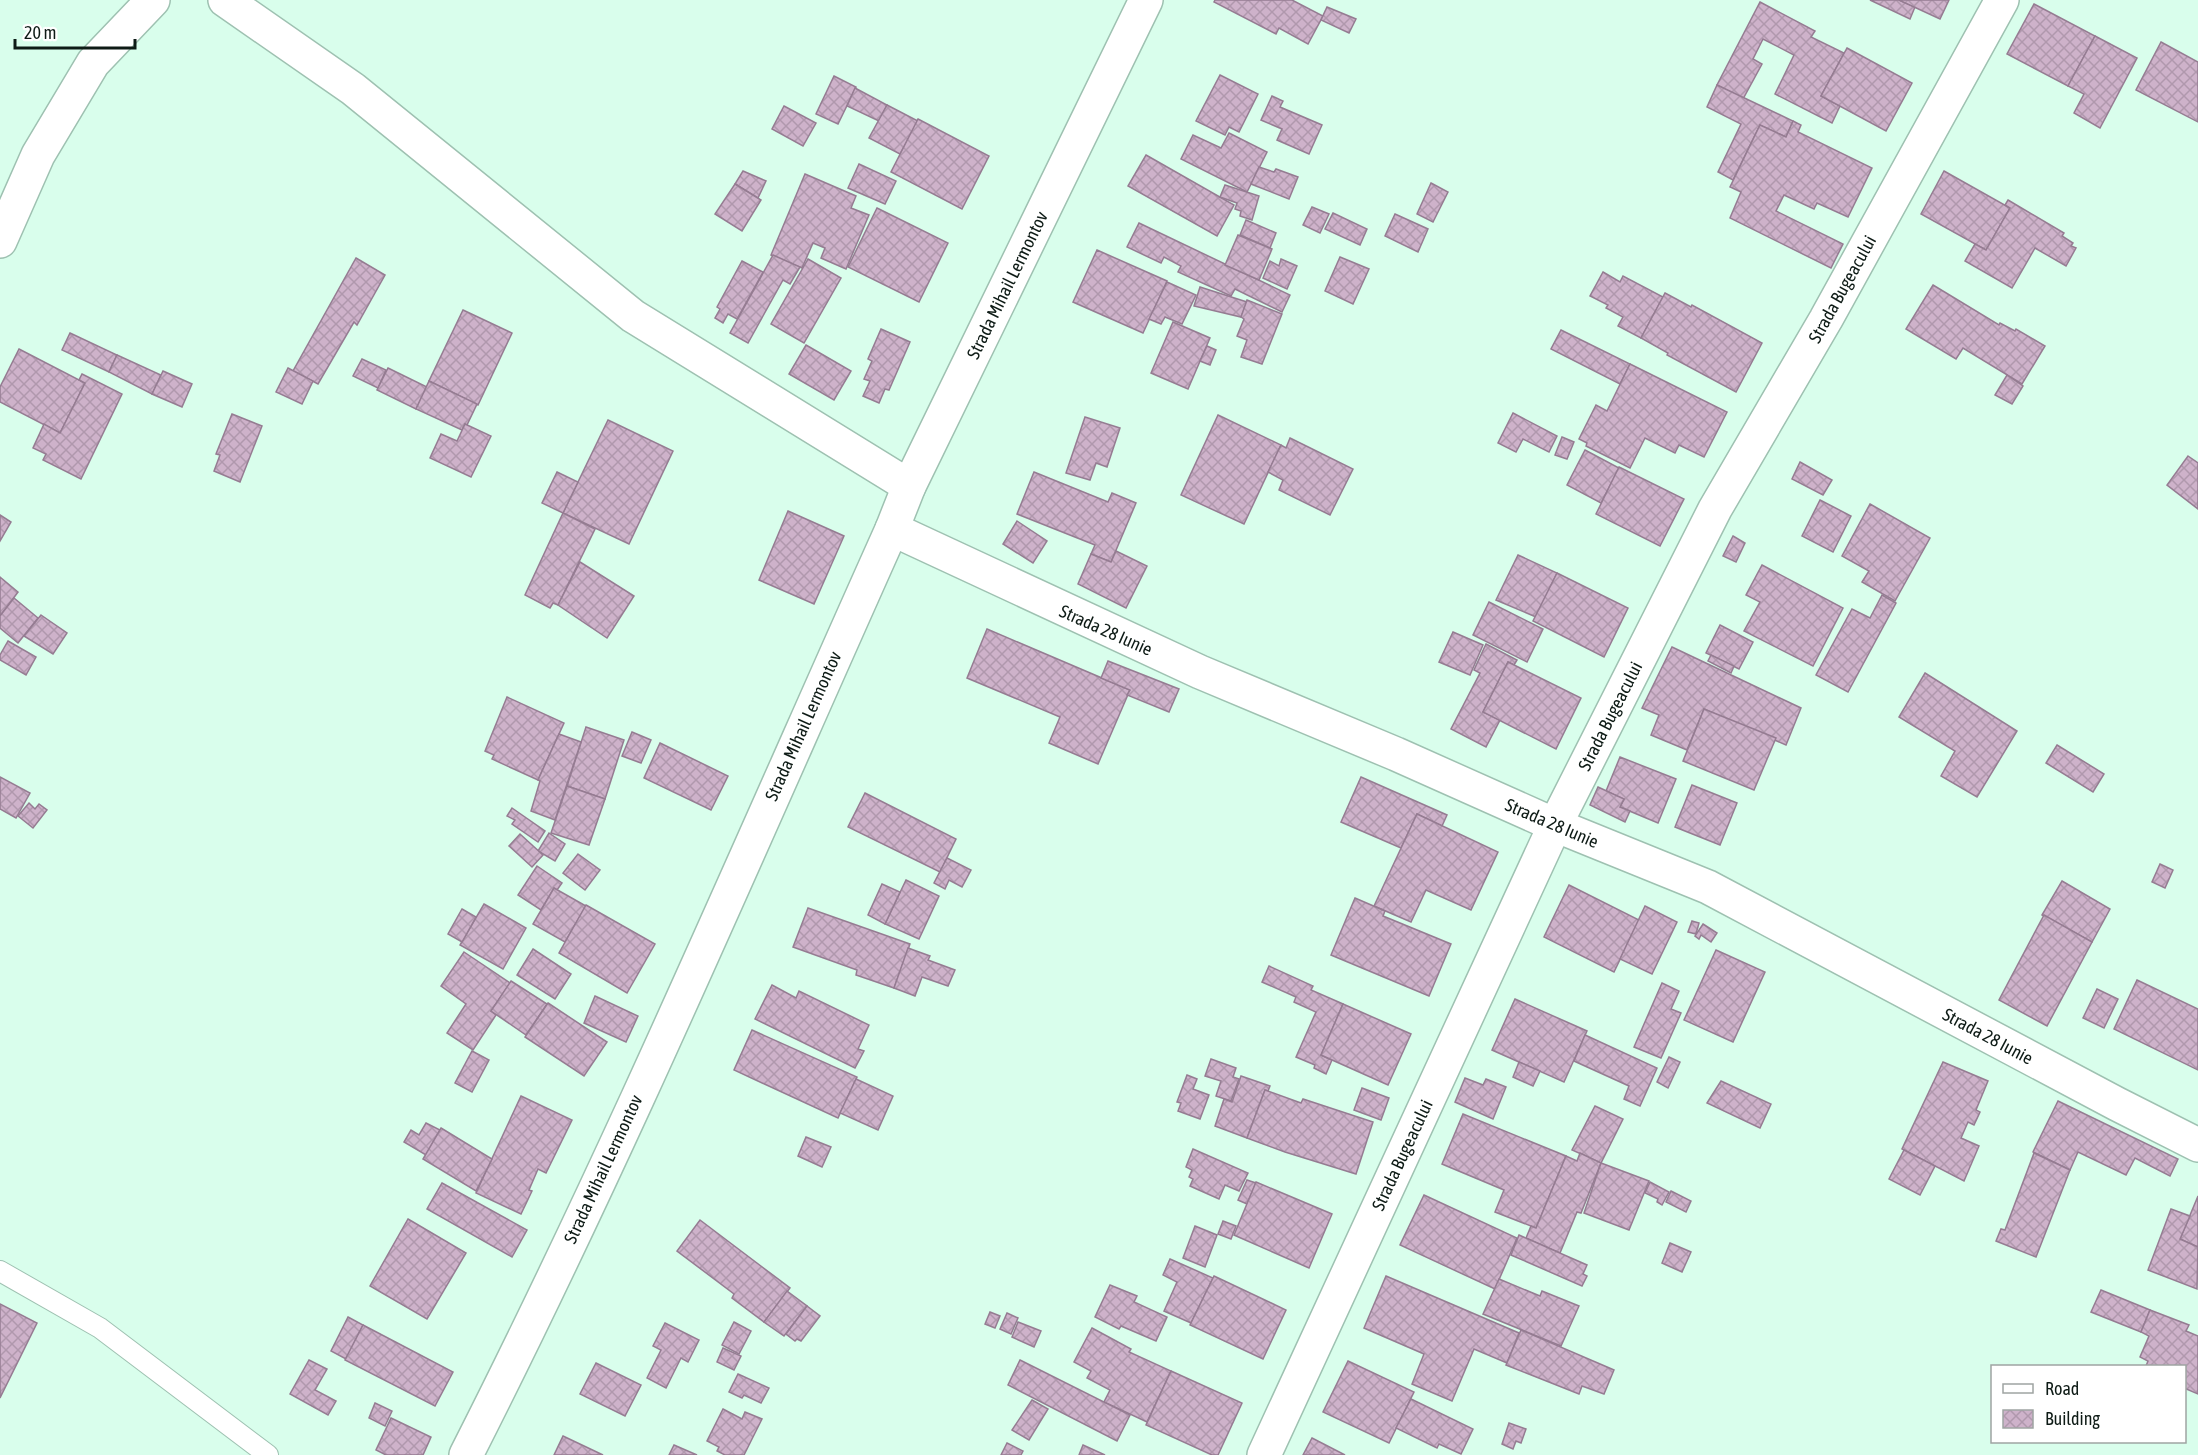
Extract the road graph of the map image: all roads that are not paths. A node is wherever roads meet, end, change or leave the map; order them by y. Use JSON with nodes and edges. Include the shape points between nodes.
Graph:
{"nodes":[{"id":1,"x":153,"y":0,"type":"edge"},
{"id":2,"x":225,"y":0,"type":"edge"},
{"id":3,"x":1146,"y":0,"type":"edge"},
{"id":4,"x":2002,"y":0,"type":"edge"},
{"id":5,"x":0,"y":241,"type":"edge"},
{"id":6,"x":909,"y":486,"type":"junction"},
{"id":7,"x":892,"y":529,"type":"junction"},
{"id":8,"x":1554,"y":825,"type":"junction"},
{"id":9,"x":2198,"y":1145,"type":"edge"},
{"id":10,"x":0,"y":1271,"type":"edge"},
{"id":11,"x":268,"y":1455,"type":"edge"},
{"id":12,"x":466,"y":1455,"type":"edge"},
{"id":13,"x":1264,"y":1455,"type":"edge"}],
"edges":[{"from":1,"to":5,"type":"street","via":[[93,63],[38,155]]},
{"from":2,"to":6,"type":"street","via":[[353,89],[633,316]]},
{"from":3,"to":6,"type":"street","name":"Strada Mihail Lermontov"},
{"from":4,"to":8,"type":"street","name":"Strada Bugeacului","via":[[1826,320],[1715,509]]},
{"from":6,"to":7,"type":"street","name":"Strada Mihail Lermontov"},
{"from":7,"to":8,"type":"street","name":"Strada 28 Iunie","via":[[1200,672],[1396,753]]},
{"from":7,"to":12,"type":"street","name":"Strada Mihail Lermontov","via":[[668,1029],[526,1336]]},
{"from":8,"to":9,"type":"street","name":"Strada 28 Iunie","via":[[1708,887]]},
{"from":8,"to":13,"type":"street","name":"Strada Bugeacului"},
{"from":10,"to":11,"type":"lane","via":[[100,1328]]}]}
